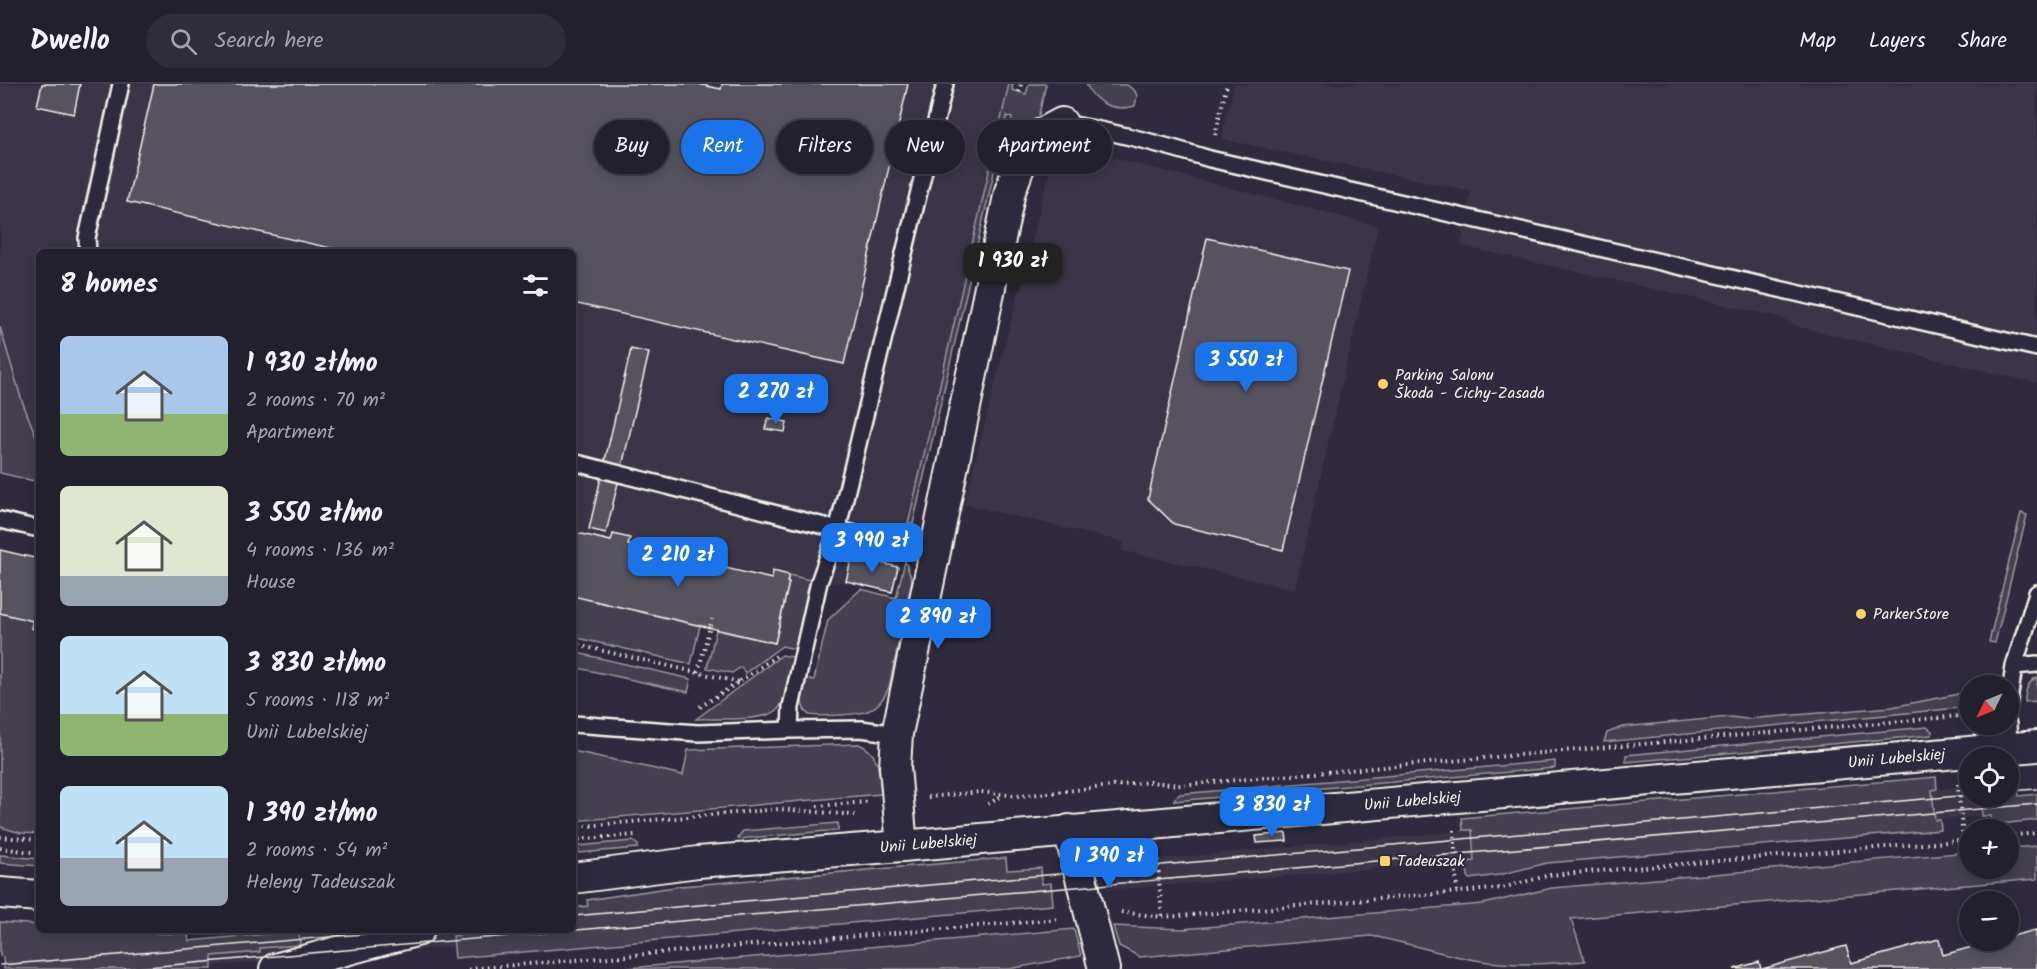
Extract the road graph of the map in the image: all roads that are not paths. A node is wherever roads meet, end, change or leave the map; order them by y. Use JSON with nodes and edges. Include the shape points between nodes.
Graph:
{"nodes":[{"id":1,"x":121,"y":84,"type":"edge"},
{"id":2,"x":945,"y":84,"type":"edge"},
{"id":3,"x":1112,"y":131,"type":"edge"},
{"id":4,"x":1016,"y":174,"type":"edge"},
{"id":5,"x":88,"y":249,"type":"edge"},
{"id":6,"x":2037,"y":348,"type":"edge"},
{"id":7,"x":576,"y":463,"type":"edge"},
{"id":8,"x":0,"y":520,"type":"edge"},
{"id":9,"x":36,"y":528,"type":"edge"},
{"id":10,"x":837,"y":531,"type":"junction"},
{"id":11,"x":934,"y":554,"type":"junction"},
{"id":12,"x":2037,"y":593,"type":"edge"},
{"id":13,"x":2037,"y":664,"type":"edge"},
{"id":14,"x":2014,"y":666,"type":"junction"},
{"id":15,"x":2013,"y":675,"type":"edge"},
{"id":16,"x":576,"y":724,"type":"edge"},
{"id":17,"x":790,"y":730,"type":"junction"},
{"id":18,"x":897,"y":734,"type":"junction"},
{"id":19,"x":2018,"y":740,"type":"edge"},
{"id":20,"x":1069,"y":830,"type":"junction"},
{"id":21,"x":902,"y":846,"type":"junction"},
{"id":22,"x":576,"y":878,"type":"edge"},
{"id":23,"x":0,"y":893,"type":"edge"},
{"id":24,"x":36,"y":896,"type":"edge"},
{"id":25,"x":408,"y":933,"type":"edge"},
{"id":26,"x":275,"y":969,"type":"edge"},
{"id":27,"x":1104,"y":969,"type":"edge"}],
"edges":[{"from":1,"to":5,"type":"lane"},
{"from":2,"to":10,"type":"lane"},
{"from":3,"to":6,"type":"lane","via":[[1210,159]]},
{"from":4,"to":11,"type":"street"},
{"from":7,"to":10,"type":"lane"},
{"from":8,"to":9,"type":"lane"},
{"from":10,"to":11,"type":"lane"},
{"from":10,"to":17,"type":"lane","via":[[819,582],[791,707]]},
{"from":11,"to":18,"type":"street"},
{"from":12,"to":14,"type":"lane"},
{"from":13,"to":14,"type":"lane"},
{"from":14,"to":15,"type":"lane"},
{"from":16,"to":17,"type":"lane","via":[[698,733]]},
{"from":17,"to":18,"type":"lane","via":[[861,729]]},
{"from":18,"to":21,"type":"street","via":[[895,767]]},
{"from":19,"to":20,"type":"street","name":"Unii Lubelskiej"},
{"from":20,"to":21,"type":"street","name":"Unii Lubelskiej"},
{"from":20,"to":27,"type":"street"},
{"from":21,"to":22,"type":"street","name":"Unii Lubelskiej","via":[[698,862]]},
{"from":23,"to":24,"type":"street"},
{"from":25,"to":26,"type":"street"}]}
